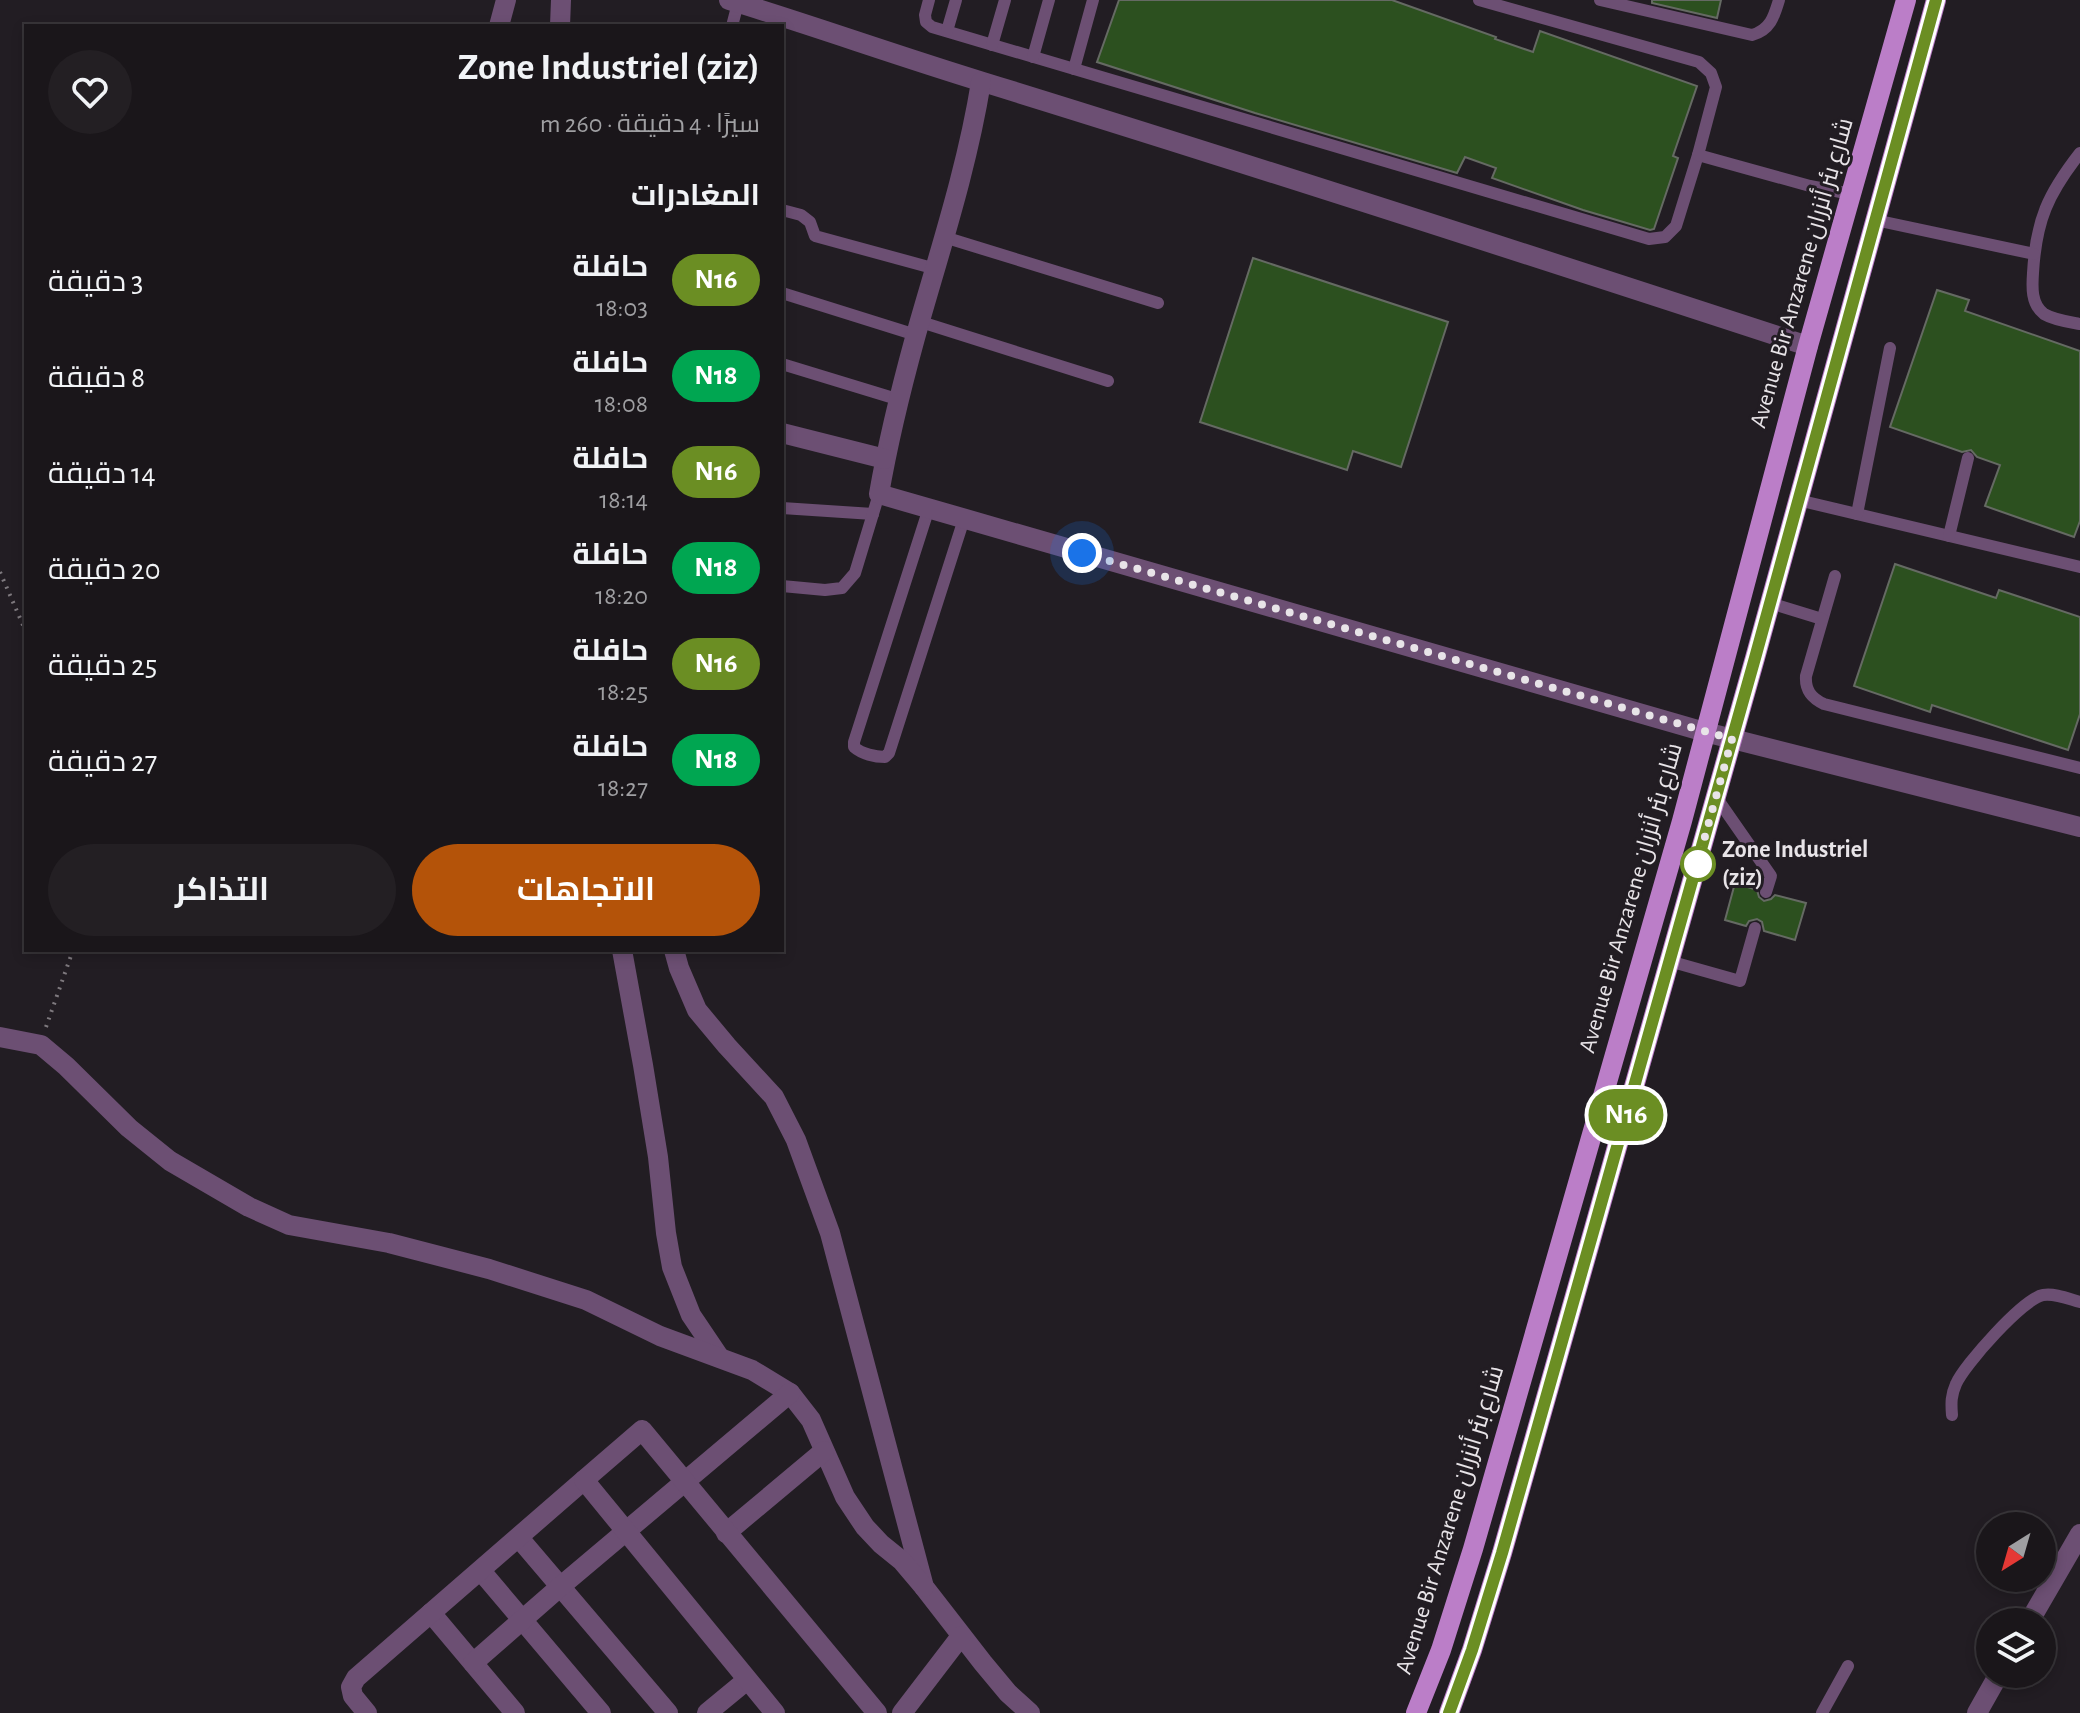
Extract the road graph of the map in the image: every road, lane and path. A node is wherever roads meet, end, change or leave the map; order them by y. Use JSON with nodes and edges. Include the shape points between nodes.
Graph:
{"nodes":[{"id":1,"x":506,"y":0,"type":"edge"},
{"id":2,"x":561,"y":0,"type":"edge"},
{"id":3,"x":929,"y":0,"type":"edge"},
{"id":4,"x":956,"y":0,"type":"edge"},
{"id":5,"x":1005,"y":0,"type":"edge"},
{"id":6,"x":1049,"y":0,"type":"edge"},
{"id":7,"x":1093,"y":0,"type":"edge"},
{"id":8,"x":1479,"y":0,"type":"edge"},
{"id":9,"x":1600,"y":0,"type":"edge"},
{"id":10,"x":1779,"y":0,"type":"edge"},
{"id":11,"x":1906,"y":0,"type":"edge"},
{"id":12,"x":1936,"y":0,"type":"edge"},
{"id":13,"x":734,"y":1,"type":"edge"},
{"id":14,"x":500,"y":24,"type":"edge"},
{"id":15,"x":560,"y":24,"type":"edge"},
{"id":16,"x":732,"y":24,"type":"edge"},
{"id":17,"x":947,"y":31,"type":"junction"},
{"id":18,"x":992,"y":45,"type":"junction"},
{"id":19,"x":1033,"y":57,"type":"junction"},
{"id":20,"x":1074,"y":69,"type":"junction"},
{"id":21,"x":981,"y":82,"type":"junction"},
{"id":22,"x":2080,"y":153,"type":"edge"},
{"id":23,"x":1698,"y":155,"type":"junction"},
{"id":24,"x":1851,"y":194,"type":"junction"},
{"id":25,"x":784,"y":211,"type":"edge"},
{"id":26,"x":1875,"y":220,"type":"junction"},
{"id":27,"x":944,"y":237,"type":"junction"},
{"id":28,"x":2034,"y":254,"type":"junction"},
{"id":29,"x":936,"y":269,"type":"junction"},
{"id":30,"x":784,"y":294,"type":"edge"},
{"id":31,"x":1158,"y":303,"type":"dead end"},
{"id":32,"x":2080,"y":324,"type":"edge"},
{"id":33,"x":918,"y":328,"type":"junction"},
{"id":34,"x":1808,"y":346,"type":"junction"},
{"id":35,"x":1890,"y":348,"type":"dead end"},
{"id":36,"x":784,"y":365,"type":"edge"},
{"id":37,"x":1108,"y":381,"type":"dead end"},
{"id":38,"x":900,"y":400,"type":"junction"},
{"id":39,"x":784,"y":434,"type":"edge"},
{"id":40,"x":1968,"y":458,"type":"dead end"},
{"id":41,"x":885,"y":459,"type":"junction"},
{"id":42,"x":1798,"y":500,"type":"junction"},
{"id":43,"x":876,"y":504,"type":"junction"},
{"id":44,"x":784,"y":508,"type":"edge"},
{"id":45,"x":929,"y":508,"type":"junction"},
{"id":46,"x":1857,"y":514,"type":"junction"},
{"id":47,"x":964,"y":519,"type":"junction"},
{"id":48,"x":1949,"y":536,"type":"junction"},
{"id":49,"x":2080,"y":567,"type":"edge"},
{"id":50,"x":0,"y":572,"type":"edge"},
{"id":51,"x":1835,"y":576,"type":"dead end"},
{"id":52,"x":784,"y":586,"type":"edge"},
{"id":53,"x":1770,"y":603,"type":"junction"},
{"id":54,"x":1822,"y":619,"type":"junction"},
{"id":55,"x":24,"y":627,"type":"edge"},
{"id":56,"x":1705,"y":732,"type":"junction"},
{"id":57,"x":1732,"y":739,"type":"junction"},
{"id":58,"x":2080,"y":768,"type":"edge"},
{"id":59,"x":1716,"y":797,"type":"junction"},
{"id":60,"x":2080,"y":827,"type":"edge"},
{"id":61,"x":1766,"y":892,"type":"dead end"},
{"id":62,"x":1755,"y":928,"type":"dead end"},
{"id":63,"x":72,"y":952,"type":"edge"},
{"id":64,"x":622,"y":952,"type":"edge"},
{"id":65,"x":675,"y":952,"type":"edge"},
{"id":66,"x":1669,"y":961,"type":"junction"},
{"id":67,"x":0,"y":1037,"type":"edge"},
{"id":68,"x":41,"y":1045,"type":"junction"},
{"id":69,"x":2080,"y":1302,"type":"edge"},
{"id":70,"x":720,"y":1358,"type":"junction"},
{"id":71,"x":790,"y":1393,"type":"junction"},
{"id":72,"x":1952,"y":1415,"type":"dead end"},
{"id":73,"x":824,"y":1451,"type":"junction"},
{"id":74,"x":584,"y":1480,"type":"junction"},
{"id":75,"x":685,"y":1482,"type":"junction"},
{"id":76,"x":626,"y":1531,"type":"junction"},
{"id":77,"x":726,"y":1533,"type":"junction"},
{"id":78,"x":2080,"y":1534,"type":"edge"},
{"id":79,"x":519,"y":1538,"type":"junction"},
{"id":80,"x":481,"y":1571,"type":"junction"},
{"id":81,"x":561,"y":1586,"type":"junction"},
{"id":82,"x":924,"y":1587,"type":"junction"},
{"id":83,"x":2037,"y":1608,"type":"edge"},
{"id":84,"x":431,"y":1613,"type":"junction"},
{"id":85,"x":522,"y":1620,"type":"junction"},
{"id":86,"x":961,"y":1636,"type":"junction"},
{"id":87,"x":473,"y":1663,"type":"junction"},
{"id":88,"x":1848,"y":1666,"type":"dead end"},
{"id":89,"x":747,"y":1680,"type":"junction"},
{"id":90,"x":1991,"y":1688,"type":"edge"},
{"id":91,"x":367,"y":1713,"type":"edge"},
{"id":92,"x":515,"y":1713,"type":"edge"},
{"id":93,"x":601,"y":1713,"type":"edge"},
{"id":94,"x":668,"y":1713,"type":"edge"},
{"id":95,"x":707,"y":1713,"type":"edge"},
{"id":96,"x":775,"y":1713,"type":"edge"},
{"id":97,"x":877,"y":1713,"type":"edge"},
{"id":98,"x":902,"y":1713,"type":"edge"},
{"id":99,"x":1030,"y":1713,"type":"edge"},
{"id":100,"x":1416,"y":1713,"type":"edge"},
{"id":101,"x":1449,"y":1713,"type":"edge"},
{"id":102,"x":1822,"y":1713,"type":"edge"},
{"id":103,"x":1977,"y":1713,"type":"edge"}],
"edges":[{"from":1,"to":14,"type":"street"},
{"from":2,"to":15,"type":"street"},
{"from":3,"to":17,"type":"lane","via":[[926,22]]},
{"from":4,"to":17,"type":"lane"},
{"from":5,"to":18,"type":"lane"},
{"from":6,"to":19,"type":"lane"},
{"from":7,"to":20,"type":"lane"},
{"from":8,"to":23,"type":"lane","via":[[1699,62],[1716,87]]},
{"from":9,"to":10,"type":"lane","via":[[1752,35],[1770,24]]},
{"from":11,"to":24,"type":"main road","name":"Avenue Bir Anzarene شارع بئر أنزران"},
{"from":12,"to":26,"type":"main road"},
{"from":13,"to":16,"type":"lane"},
{"from":13,"to":21,"type":"street"},
{"from":17,"to":18,"type":"lane"},
{"from":18,"to":19,"type":"lane"},
{"from":19,"to":20,"type":"lane"},
{"from":20,"to":23,"type":"lane","via":[[1649,239],[1665,237],[1676,226]]},
{"from":21,"to":27,"type":"street"},
{"from":21,"to":34,"type":"street"},
{"from":22,"to":28,"type":"lane","via":[[2046,204]]},
{"from":23,"to":24,"type":"lane"},
{"from":24,"to":34,"type":"main road","name":"Avenue Bir Anzarene شارع بئر أنزران"},
{"from":25,"to":29,"type":"lane","via":[[810,222],[815,236]]},
{"from":26,"to":28,"type":"lane"},
{"from":26,"to":42,"type":"main road"},
{"from":27,"to":29,"type":"street"},
{"from":27,"to":31,"type":"lane"},
{"from":28,"to":32,"type":"lane","via":[[2035,303],[2043,313]]},
{"from":29,"to":33,"type":"street"},
{"from":30,"to":33,"type":"lane"},
{"from":33,"to":37,"type":"lane"},
{"from":33,"to":38,"type":"street"},
{"from":34,"to":56,"type":"main road","name":"Avenue Bir Anzarene شارع بئر أنزران"},
{"from":35,"to":46,"type":"lane"},
{"from":36,"to":38,"type":"lane"},
{"from":38,"to":41,"type":"street"},
{"from":39,"to":41,"type":"street"},
{"from":40,"to":48,"type":"lane"},
{"from":41,"to":43,"type":"street"},
{"from":42,"to":46,"type":"lane"},
{"from":42,"to":53,"type":"main road"},
{"from":43,"to":44,"type":"lane"},
{"from":43,"to":45,"type":"street"},
{"from":43,"to":52,"type":"lane","via":[[855,573],[842,588]]},
{"from":45,"to":47,"type":"street"},
{"from":45,"to":47,"type":"lane","via":[[854,742],[859,751],[879,757],[889,753]]},
{"from":46,"to":48,"type":"lane"},
{"from":47,"to":56,"type":"street"},
{"from":48,"to":49,"type":"lane"},
{"from":50,"to":55,"type":"path"},
{"from":51,"to":54,"type":"lane"},
{"from":53,"to":54,"type":"lane"},
{"from":53,"to":57,"type":"main road"},
{"from":54,"to":58,"type":"lane","via":[[1806,676],[1815,700]]},
{"from":56,"to":57,"type":"street"},
{"from":56,"to":100,"type":"main road","name":"Avenue Bir Anzarene شارع بئر أنزران","via":[[1473,1549]]},
{"from":57,"to":59,"type":"main road"},
{"from":57,"to":60,"type":"street"},
{"from":59,"to":61,"type":"lane","via":[[1771,876]]},
{"from":59,"to":66,"type":"main road"},
{"from":62,"to":66,"type":"lane","via":[[1740,981]]},
{"from":63,"to":68,"type":"path"},
{"from":64,"to":70,"type":"street","via":[[672,1267],[691,1315]]},
{"from":65,"to":82,"type":"street","via":[[697,1010],[774,1097],[796,1140],[830,1233]]},
{"from":66,"to":101,"type":"main road","via":[[1502,1553]]},
{"from":67,"to":68,"type":"street"},
{"from":68,"to":70,"type":"street","via":[[170,1161],[249,1207],[289,1225],[403,1247],[586,1300]]},
{"from":69,"to":72,"type":"lane","via":[[2052,1295],[2030,1301],[1964,1369],[1951,1397]]},
{"from":70,"to":71,"type":"street"},
{"from":71,"to":73,"type":"street","via":[[811,1420]]},
{"from":71,"to":75,"type":"street"},
{"from":73,"to":77,"type":"street"},
{"from":73,"to":82,"type":"street","via":[[865,1527]]},
{"from":74,"to":75,"type":"street","via":[[642,1430]]},
{"from":74,"to":76,"type":"street"},
{"from":74,"to":79,"type":"street"},
{"from":75,"to":76,"type":"street"},
{"from":75,"to":77,"type":"street"},
{"from":76,"to":81,"type":"street"},
{"from":76,"to":89,"type":"street"},
{"from":77,"to":97,"type":"street"},
{"from":78,"to":83,"type":"street"},
{"from":79,"to":80,"type":"street"},
{"from":79,"to":81,"type":"street"},
{"from":80,"to":84,"type":"street"},
{"from":80,"to":85,"type":"street"},
{"from":81,"to":85,"type":"street"},
{"from":81,"to":94,"type":"street"},
{"from":82,"to":86,"type":"street"},
{"from":84,"to":87,"type":"street"},
{"from":84,"to":91,"type":"street","via":[[356,1678],[353,1696]]},
{"from":85,"to":87,"type":"street"},
{"from":85,"to":93,"type":"street"},
{"from":86,"to":98,"type":"street"},
{"from":86,"to":99,"type":"street"},
{"from":87,"to":92,"type":"street"},
{"from":88,"to":102,"type":"lane"},
{"from":89,"to":95,"type":"street"},
{"from":89,"to":96,"type":"street"},
{"from":90,"to":103,"type":"street"}]}
